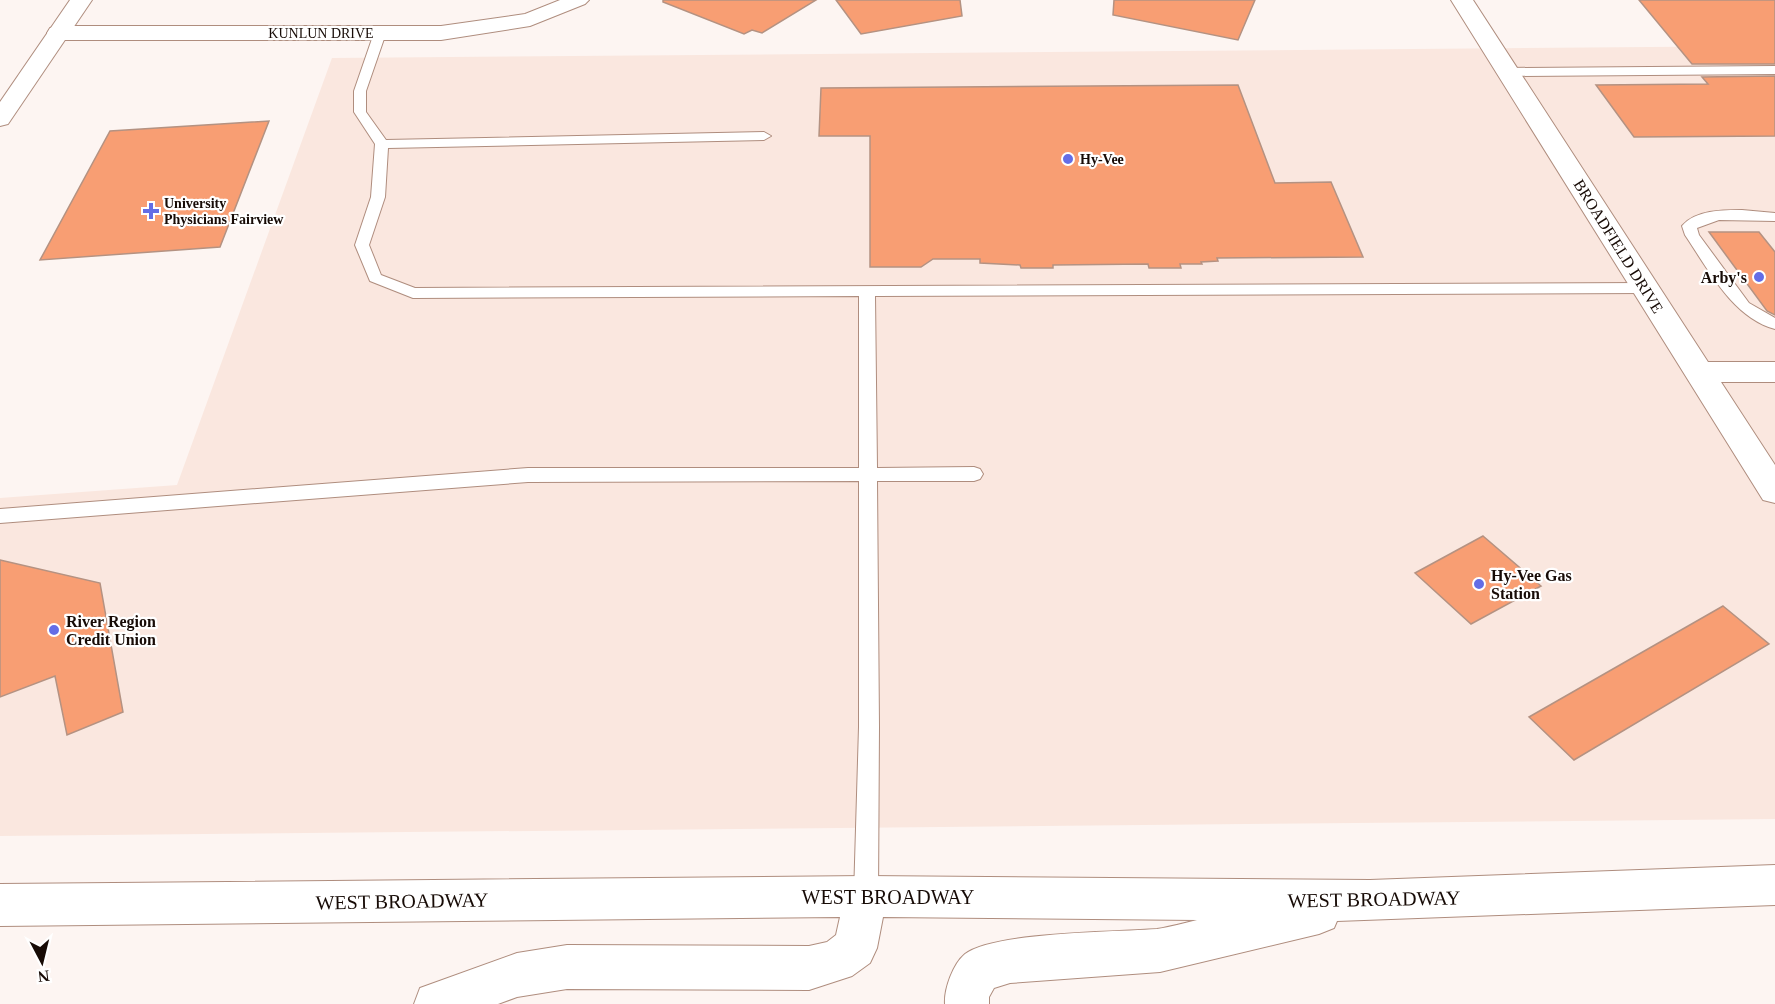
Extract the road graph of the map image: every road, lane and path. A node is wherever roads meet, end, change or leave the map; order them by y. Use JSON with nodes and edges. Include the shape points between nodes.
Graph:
{"nodes":[{"id":1,"x":81,"y":0,"type":"edge"},
{"id":2,"x":579,"y":0,"type":"edge"},
{"id":3,"x":1462,"y":0,"type":"edge"},
{"id":4,"x":58,"y":33,"type":"junction"},
{"id":5,"x":380,"y":33,"type":"junction"},
{"id":6,"x":1775,"y":70,"type":"edge"},
{"id":7,"x":1508,"y":72,"type":"junction"},
{"id":8,"x":0,"y":119,"type":"edge"},
{"id":9,"x":764,"y":136,"type":"dead end"},
{"id":10,"x":382,"y":144,"type":"junction"},
{"id":11,"x":1775,"y":217,"type":"edge"},
{"id":12,"x":1646,"y":288,"type":"junction"},
{"id":13,"x":867,"y":291,"type":"junction"},
{"id":14,"x":1775,"y":324,"type":"edge"},
{"id":15,"x":1700,"y":372,"type":"junction"},
{"id":16,"x":1775,"y":372,"type":"edge"},
{"id":17,"x":868,"y":474,"type":"junction"},
{"id":18,"x":974,"y":474,"type":"dead end"},
{"id":19,"x":1775,"y":491,"type":"edge"},
{"id":20,"x":0,"y":516,"type":"edge"},
{"id":21,"x":1775,"y":885,"type":"edge"},
{"id":22,"x":866,"y":896,"type":"junction"},
{"id":23,"x":1370,"y":901,"type":"junction"},
{"id":24,"x":0,"y":905,"type":"edge"},
{"id":25,"x":436,"y":1004,"type":"edge"},
{"id":26,"x":967,"y":1004,"type":"edge"}],
"edges":[{"from":1,"to":4,"type":"street"},
{"from":2,"to":5,"type":"street","name":"KUNLUN DRIVE","via":[[530,20],[441,33]]},
{"from":3,"to":7,"type":"street","name":"BROADFIELD DRIVE"},
{"from":4,"to":5,"type":"street","name":"KUNLUN DRIVE"},
{"from":4,"to":8,"type":"street"},
{"from":5,"to":10,"type":"lane","via":[[360,91],[360,112]]},
{"from":6,"to":7,"type":"lane"},
{"from":7,"to":12,"type":"street","name":"BROADFIELD DRIVE"},
{"from":9,"to":10,"type":"lane"},
{"from":10,"to":13,"type":"lane","via":[[378,197],[362,245],[375,278],[413,293]]},
{"from":11,"to":14,"type":"lane","via":[[1719,216],[1689,226],[1744,307]]},
{"from":12,"to":13,"type":"lane"},
{"from":12,"to":15,"type":"street","name":"BROADFIELD DRIVE"},
{"from":13,"to":17,"type":"lane"},
{"from":15,"to":16,"type":"street"},
{"from":15,"to":19,"type":"street","name":"BROADFIELD DRIVE"},
{"from":17,"to":18,"type":"lane"},
{"from":17,"to":20,"type":"lane","via":[[528,476]]},
{"from":17,"to":22,"type":"lane"},
{"from":21,"to":23,"type":"street","name":"WEST BROADWAY"},
{"from":22,"to":23,"type":"street","name":"WEST BROADWAY"},
{"from":22,"to":24,"type":"street","name":"WEST BROADWAY"},
{"from":22,"to":25,"type":"street","via":[[855,948],[837,961],[809,968],[567,968],[517,975]]},
{"from":23,"to":26,"type":"street","via":[[1160,950],[1010,961],[980,970],[966,992]]}]}
